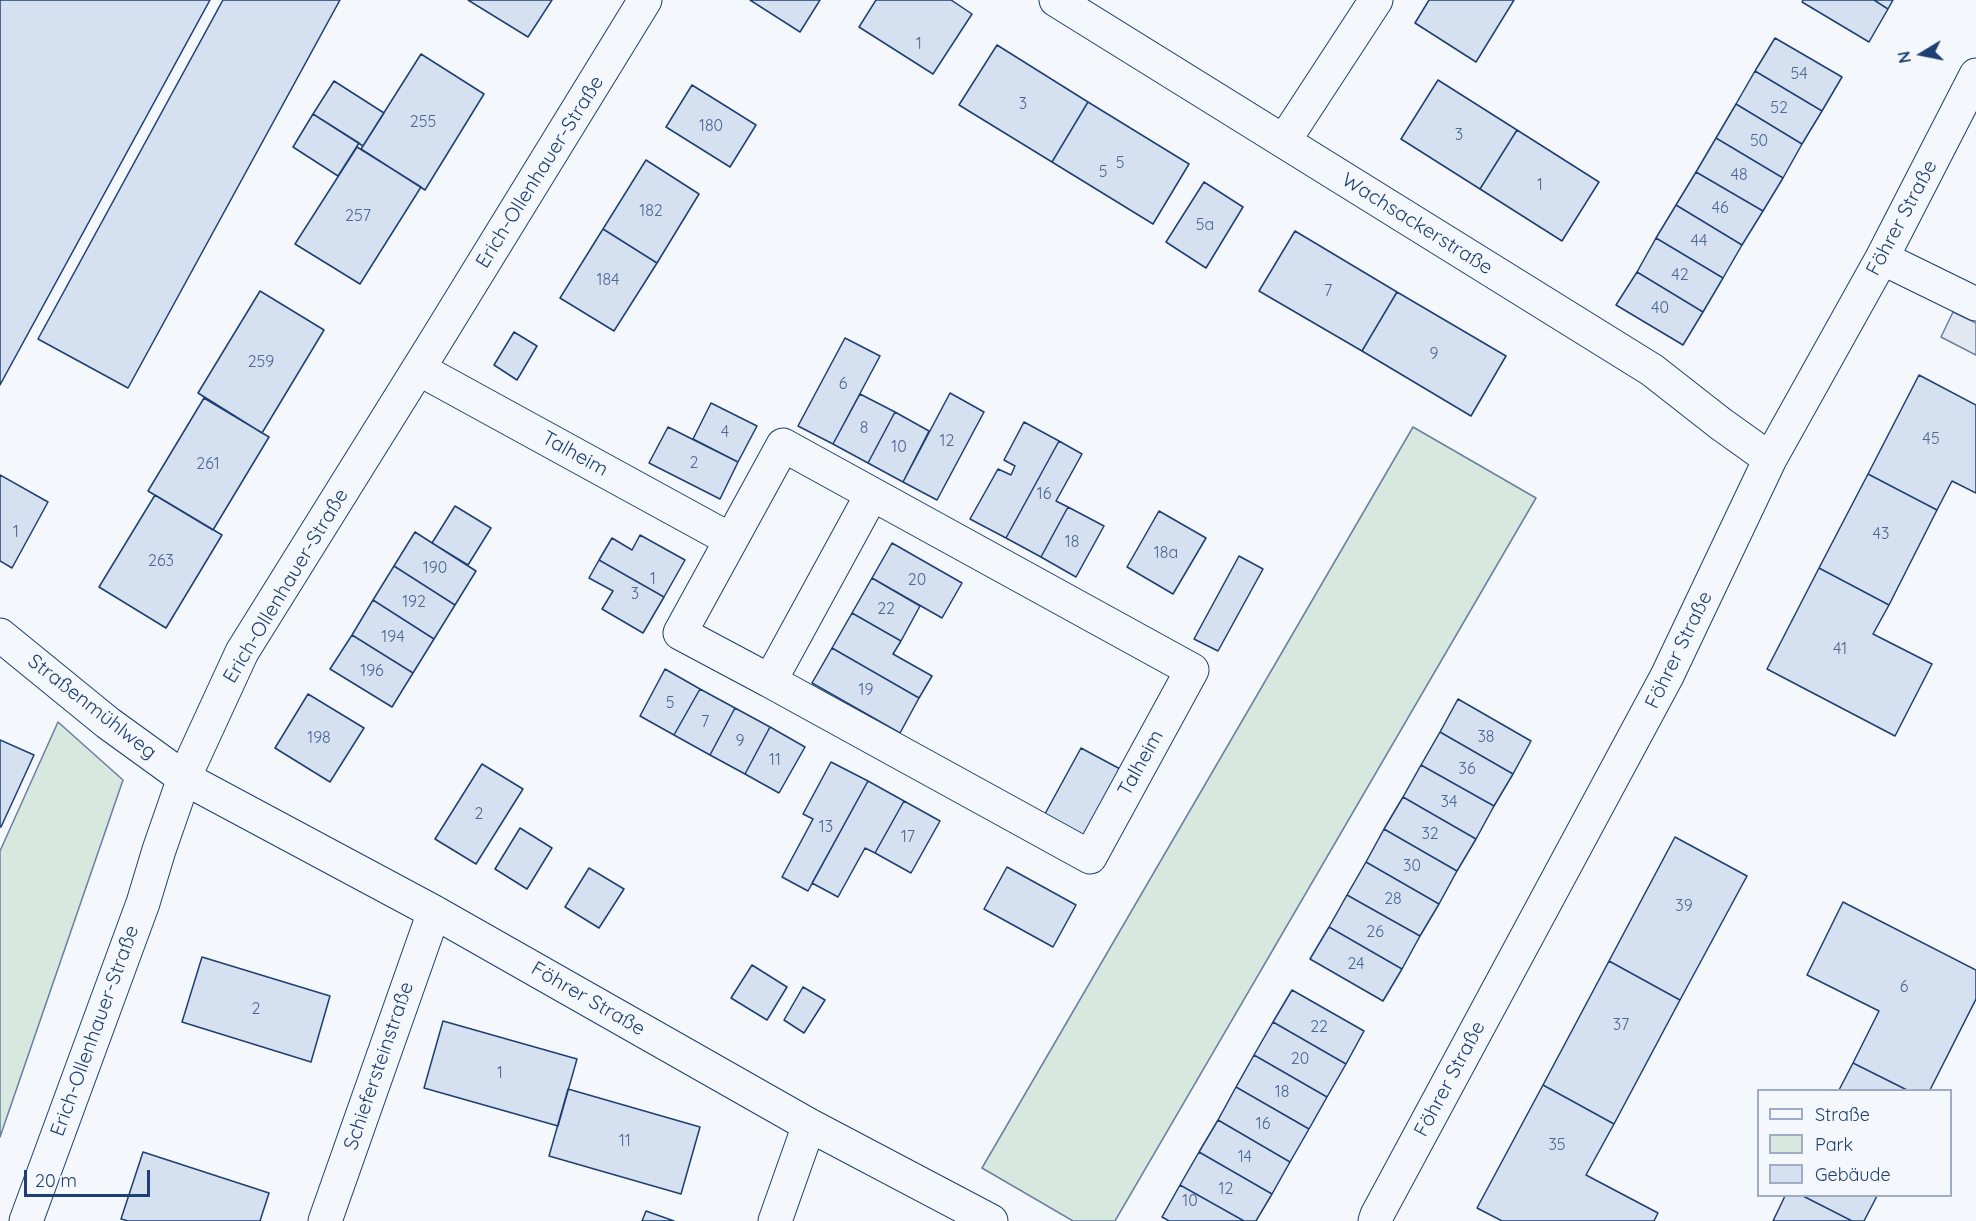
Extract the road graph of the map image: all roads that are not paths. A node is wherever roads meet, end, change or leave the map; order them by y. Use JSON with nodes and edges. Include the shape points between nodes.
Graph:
{"nodes":[{"id":1,"x":645,"y":0,"type":"edge"},
{"id":2,"x":1056,"y":0,"type":"edge"},
{"id":3,"x":1376,"y":0,"type":"edge"},
{"id":4,"x":1976,"y":75,"type":"edge"},
{"id":5,"x":1284,"y":141,"type":"junction"},
{"id":6,"x":1882,"y":258,"type":"junction"},
{"id":7,"x":1976,"y":304,"type":"edge"},
{"id":8,"x":419,"y":369,"type":"junction"},
{"id":9,"x":1770,"y":459,"type":"junction"},
{"id":10,"x":872,"y":494,"type":"junction"},
{"id":11,"x":731,"y":540,"type":"junction"},
{"id":12,"x":0,"y":635,"type":"edge"},
{"id":13,"x":770,"y":681,"type":"junction"},
{"id":14,"x":184,"y":778,"type":"junction"},
{"id":15,"x":434,"y":912,"type":"junction"},
{"id":16,"x":809,"y":1125,"type":"junction"},
{"id":17,"x":26,"y":1221,"type":"edge"},
{"id":18,"x":325,"y":1221,"type":"edge"},
{"id":19,"x":775,"y":1221,"type":"edge"},
{"id":20,"x":990,"y":1221,"type":"edge"},
{"id":21,"x":1375,"y":1221,"type":"edge"}],
"edges":[{"from":1,"to":8,"type":"street","name":"Erich-Ollenhauer-Straße"},
{"from":2,"to":5,"type":"street","name":"Wachsackerstraße"},
{"from":3,"to":5,"type":"street"},
{"from":4,"to":6,"type":"street","name":"Föhrer Straße"},
{"from":5,"to":9,"type":"street","name":"Wachsackerstraße","via":[[1652,370]]},
{"from":6,"to":7,"type":"street"},
{"from":6,"to":9,"type":"street","name":"Föhrer Straße"},
{"from":8,"to":11,"type":"street","name":"Talheim"},
{"from":8,"to":14,"type":"street","name":"Erich-Ollenhauer-Straße","via":[[242,652]]},
{"from":9,"to":21,"type":"street","name":"Föhrer Straße","via":[[1680,652]]},
{"from":10,"to":11,"type":"street","name":"Talheim","via":[[783,445]]},
{"from":10,"to":13,"type":"street"},
{"from":10,"to":13,"type":"street","name":"Talheim","via":[[1192,670],[1124,795],[1090,857]]},
{"from":11,"to":13,"type":"street","name":"Talheim","via":[[680,633]]},
{"from":12,"to":14,"type":"street","name":"Straßenmühlweg","via":[[108,723]]},
{"from":14,"to":15,"type":"street","name":"Föhrer Straße"},
{"from":14,"to":17,"type":"street","name":"Erich-Ollenhauer-Straße","via":[[143,903]]},
{"from":15,"to":16,"type":"street","name":"Föhrer Straße"},
{"from":15,"to":18,"type":"street","name":"Schiefersteinstraße"},
{"from":16,"to":19,"type":"street"},
{"from":16,"to":20,"type":"street","name":"Föhrer Straße"}]}
